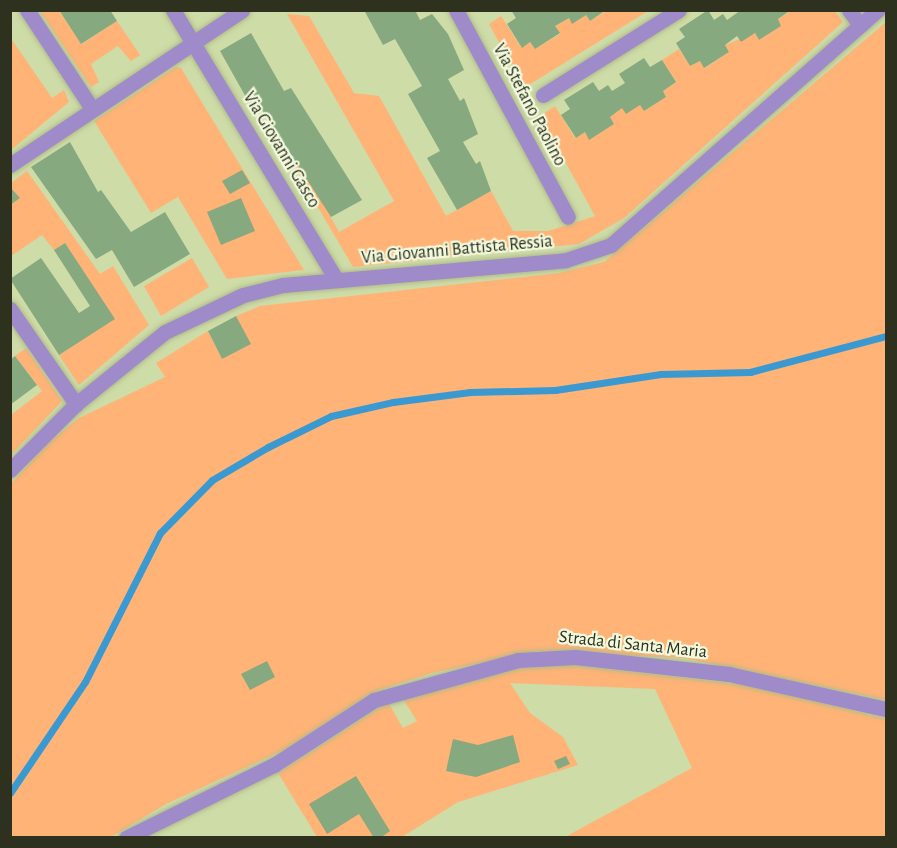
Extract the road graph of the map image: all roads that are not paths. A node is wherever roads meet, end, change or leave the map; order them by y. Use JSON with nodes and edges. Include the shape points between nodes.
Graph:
{"nodes":[{"id":1,"x":27,"y":10,"type":"edge"},
{"id":2,"x":173,"y":10,"type":"edge"},
{"id":3,"x":242,"y":10,"type":"edge"},
{"id":4,"x":456,"y":10,"type":"edge"},
{"id":5,"x":679,"y":10,"type":"edge"},
{"id":6,"x":849,"y":10,"type":"edge"},
{"id":7,"x":878,"y":10,"type":"edge"},
{"id":8,"x":860,"y":25,"type":"junction"},
{"id":9,"x":192,"y":41,"type":"junction"},
{"id":10,"x":543,"y":95,"type":"dead end"},
{"id":11,"x":91,"y":107,"type":"junction"},
{"id":12,"x":10,"y":165,"type":"edge"},
{"id":13,"x":568,"y":217,"type":"dead end"},
{"id":14,"x":336,"y":279,"type":"junction"},
{"id":15,"x":10,"y":309,"type":"edge"},
{"id":16,"x":76,"y":404,"type":"junction"},
{"id":17,"x":10,"y":470,"type":"edge"},
{"id":18,"x":886,"y":710,"type":"edge"},
{"id":19,"x":126,"y":837,"type":"edge"}],
"edges":[{"from":1,"to":11,"type":"street"},
{"from":2,"to":9,"type":"street"},
{"from":3,"to":9,"type":"street"},
{"from":4,"to":13,"type":"street","name":"Via Stefano Paolino"},
{"from":5,"to":10,"type":"street"},
{"from":6,"to":8,"type":"street"},
{"from":7,"to":8,"type":"street","name":"Via Giovanni Battista Ressia"},
{"from":8,"to":14,"type":"street","name":"Via Giovanni Battista Ressia","via":[[601,250],[538,264]]},
{"from":9,"to":11,"type":"street"},
{"from":9,"to":14,"type":"street","name":"Via Giovanni Gasco"},
{"from":11,"to":12,"type":"street"},
{"from":14,"to":16,"type":"street","name":"Via Giovanni Battista Ressia","via":[[269,287],[205,310],[165,332]]},
{"from":15,"to":16,"type":"street"},
{"from":16,"to":17,"type":"street","name":"Via Giovanni Battista Ressia"},
{"from":18,"to":19,"type":"street","name":"Strada di Santa Maria","via":[[729,674],[575,657],[518,660],[374,700],[274,765]]}]}
